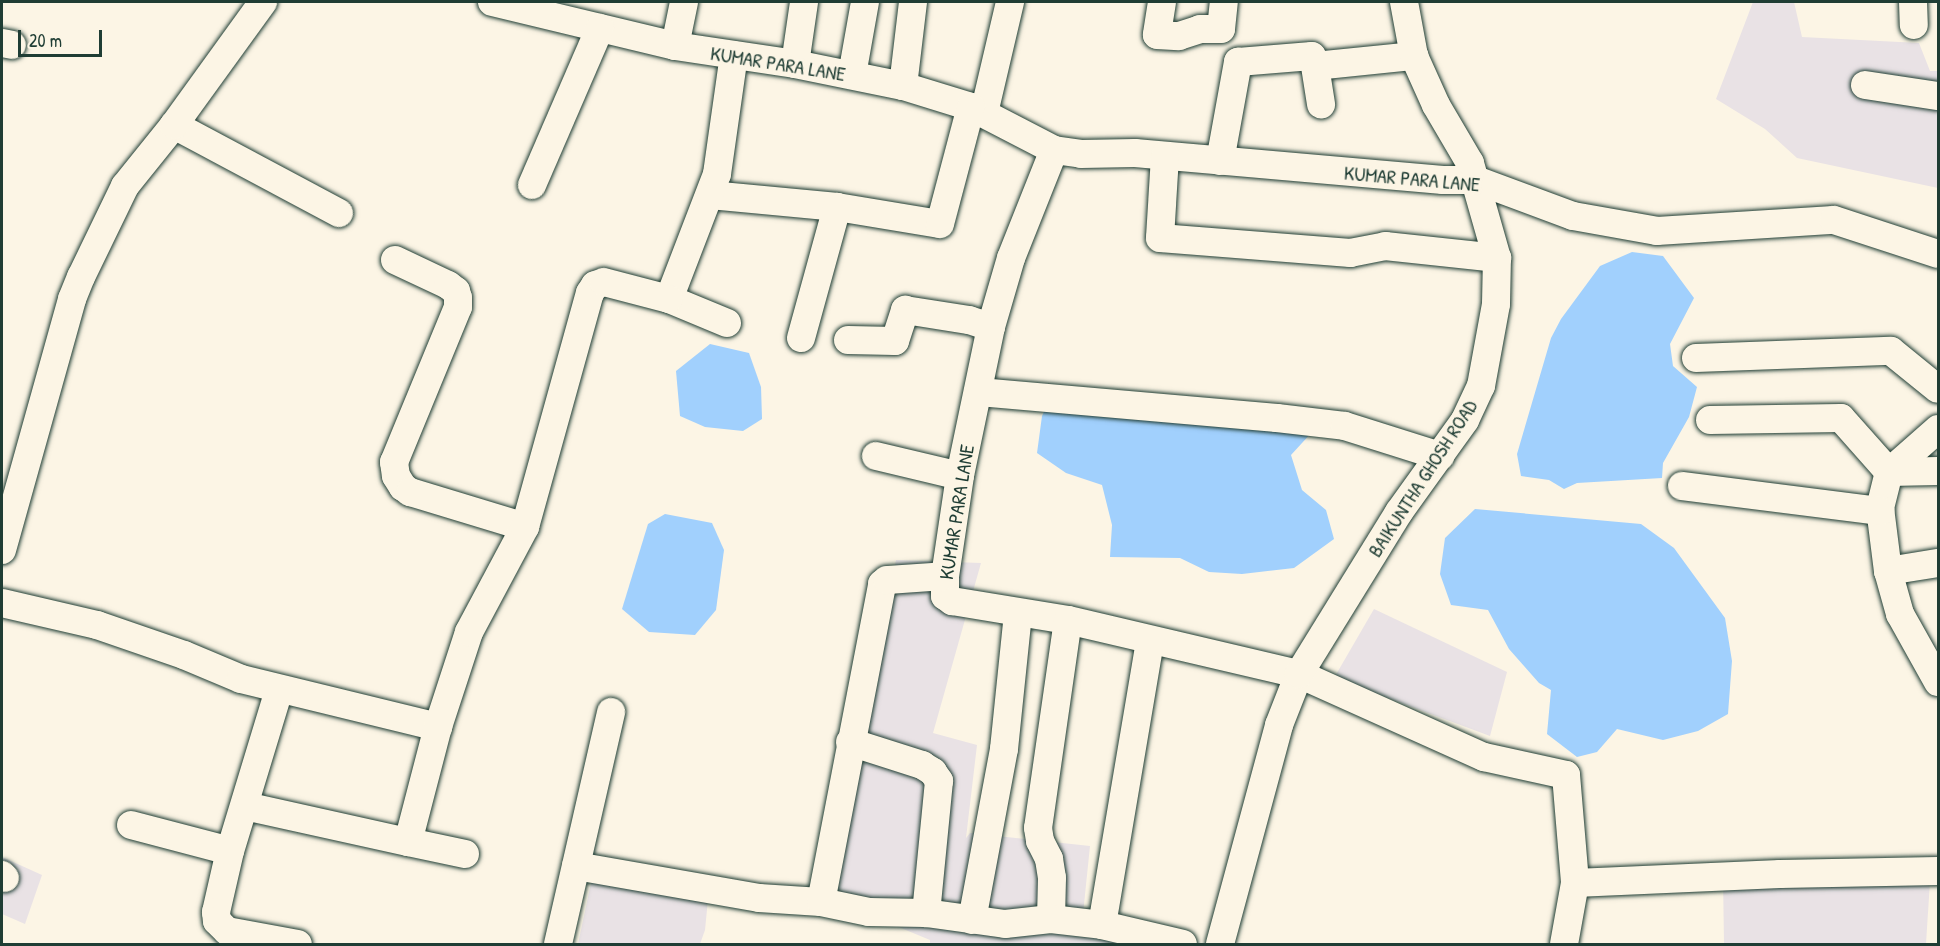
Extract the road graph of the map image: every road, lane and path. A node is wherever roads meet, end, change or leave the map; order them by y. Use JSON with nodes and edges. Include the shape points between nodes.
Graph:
{"nodes":[{"id":1,"x":263,"y":2,"type":"edge"},
{"id":2,"x":492,"y":2,"type":"edge"},
{"id":3,"x":684,"y":2,"type":"edge"},
{"id":4,"x":804,"y":2,"type":"edge"},
{"id":5,"x":865,"y":2,"type":"edge"},
{"id":6,"x":913,"y":2,"type":"edge"},
{"id":7,"x":1010,"y":2,"type":"edge"},
{"id":8,"x":1162,"y":2,"type":"edge"},
{"id":9,"x":1224,"y":2,"type":"edge"},
{"id":10,"x":1404,"y":2,"type":"edge"},
{"id":11,"x":600,"y":28,"type":"junction"},
{"id":12,"x":1221,"y":29,"type":"junction"},
{"id":13,"x":675,"y":46,"type":"junction"},
{"id":14,"x":734,"y":55,"type":"junction"},
{"id":15,"x":1414,"y":56,"type":"junction"},
{"id":16,"x":1238,"y":62,"type":"junction"},
{"id":17,"x":795,"y":64,"type":"junction"},
{"id":18,"x":1315,"y":66,"type":"junction"},
{"id":19,"x":852,"y":75,"type":"junction"},
{"id":20,"x":1865,"y":85,"type":"dead end"},
{"id":21,"x":903,"y":86,"type":"junction"},
{"id":22,"x":1938,"y":96,"type":"edge"},
{"id":23,"x":1322,"y":105,"type":"dead end"},
{"id":24,"x":977,"y":110,"type":"junction"},
{"id":25,"x":174,"y":125,"type":"junction"},
{"id":26,"x":1054,"y":150,"type":"junction"},
{"id":27,"x":1165,"y":156,"type":"junction"},
{"id":28,"x":1221,"y":161,"type":"junction"},
{"id":29,"x":1476,"y":180,"type":"junction"},
{"id":30,"x":532,"y":185,"type":"dead end"},
{"id":31,"x":710,"y":195,"type":"junction"},
{"id":32,"x":837,"y":207,"type":"junction"},
{"id":33,"x":339,"y":213,"type":"dead end"},
{"id":34,"x":1938,"y":254,"type":"edge"},
{"id":35,"x":1497,"y":258,"type":"junction"},
{"id":36,"x":395,"y":260,"type":"dead end"},
{"id":37,"x":669,"y":299,"type":"junction"},
{"id":38,"x":727,"y":323,"type":"dead end"},
{"id":39,"x":991,"y":327,"type":"junction"},
{"id":40,"x":801,"y":338,"type":"dead end"},
{"id":41,"x":848,"y":340,"type":"dead end"},
{"id":42,"x":1696,"y":358,"type":"dead end"},
{"id":43,"x":1938,"y":389,"type":"edge"},
{"id":44,"x":980,"y":392,"type":"junction"},
{"id":45,"x":1710,"y":420,"type":"dead end"},
{"id":46,"x":1938,"y":429,"type":"edge"},
{"id":47,"x":876,"y":456,"type":"dead end"},
{"id":48,"x":1440,"y":456,"type":"junction"},
{"id":49,"x":1938,"y":471,"type":"edge"},
{"id":50,"x":1889,"y":472,"type":"junction"},
{"id":51,"x":960,"y":476,"type":"junction"},
{"id":52,"x":1682,"y":486,"type":"dead end"},
{"id":53,"x":1880,"y":511,"type":"junction"},
{"id":54,"x":525,"y":528,"type":"junction"},
{"id":55,"x":2,"y":550,"type":"edge"},
{"id":56,"x":1938,"y":563,"type":"edge"},
{"id":57,"x":1888,"y":571,"type":"junction"},
{"id":58,"x":945,"y":576,"type":"junction"},
{"id":59,"x":2,"y":603,"type":"edge"},
{"id":60,"x":1018,"y":613,"type":"junction"},
{"id":61,"x":1068,"y":620,"type":"junction"},
{"id":62,"x":1150,"y":640,"type":"junction"},
{"id":63,"x":1931,"y":655,"type":"edge"},
{"id":64,"x":1299,"y":674,"type":"junction"},
{"id":65,"x":1938,"y":682,"type":"edge"},
{"id":66,"x":279,"y":690,"type":"junction"},
{"id":67,"x":611,"y":711,"type":"dead end"},
{"id":68,"x":438,"y":727,"type":"junction"},
{"id":69,"x":850,"y":742,"type":"junction"},
{"id":70,"x":245,"y":806,"type":"junction"},
{"id":71,"x":131,"y":825,"type":"dead end"},
{"id":72,"x":408,"y":842,"type":"junction"},
{"id":73,"x":230,"y":851,"type":"junction"},
{"id":74,"x":465,"y":854,"type":"dead end"},
{"id":75,"x":576,"y":866,"type":"junction"},
{"id":76,"x":1938,"y":871,"type":"edge"},
{"id":77,"x":1575,"y":883,"type":"junction"},
{"id":78,"x":821,"y":902,"type":"junction"},
{"id":79,"x":926,"y":913,"type":"junction"},
{"id":80,"x":1051,"y":919,"type":"junction"},
{"id":81,"x":972,"y":920,"type":"junction"},
{"id":82,"x":1102,"y":925,"type":"junction"},
{"id":83,"x":298,"y":945,"type":"edge"},
{"id":84,"x":558,"y":945,"type":"edge"},
{"id":85,"x":1183,"y":945,"type":"edge"},
{"id":86,"x":1220,"y":945,"type":"edge"},
{"id":87,"x":1564,"y":945,"type":"edge"}],
"edges":[{"from":1,"to":25,"type":"street"},
{"from":2,"to":11,"type":"street","name":"KUMAR PARA LANE"},
{"from":3,"to":13,"type":"street"},
{"from":4,"to":17,"type":"street"},
{"from":5,"to":19,"type":"street"},
{"from":6,"to":21,"type":"street"},
{"from":7,"to":24,"type":"street"},
{"from":8,"to":12,"type":"street","via":[[1157,35],[1179,36],[1200,29]]},
{"from":9,"to":12,"type":"street"},
{"from":10,"to":15,"type":"street","name":"BAIKUNTHA GHOSH ROAD"},
{"from":11,"to":13,"type":"street","name":"KUMAR PARA LANE"},
{"from":11,"to":30,"type":"street"},
{"from":12,"to":16,"type":"street"},
{"from":13,"to":14,"type":"street","name":"KUMAR PARA LANE"},
{"from":14,"to":17,"type":"street","name":"KUMAR PARA LANE"},
{"from":14,"to":31,"type":"street","via":[[721,151]]},
{"from":15,"to":18,"type":"street"},
{"from":15,"to":29,"type":"street","name":"BAIKUNTHA GHOSH ROAD"},
{"from":16,"to":18,"type":"street","via":[[1312,56]]},
{"from":16,"to":28,"type":"street"},
{"from":17,"to":19,"type":"street","name":"KUMAR PARA LANE"},
{"from":18,"to":23,"type":"street"},
{"from":19,"to":21,"type":"street","name":"KUMAR PARA LANE"},
{"from":20,"to":22,"type":"street"},
{"from":21,"to":24,"type":"street","name":"KUMAR PARA LANE"},
{"from":24,"to":26,"type":"street","name":"KUMAR PARA LANE"},
{"from":24,"to":32,"type":"street","via":[[940,224]]},
{"from":25,"to":33,"type":"street"},
{"from":25,"to":55,"type":"street","via":[[125,186],[72,299]]},
{"from":26,"to":27,"type":"street","name":"KUMAR PARA LANE"},
{"from":26,"to":39,"type":"street","name":"KUMAR PARA LANE","via":[[1011,258]]},
{"from":27,"to":28,"type":"street","name":"KUMAR PARA LANE"},
{"from":27,"to":35,"type":"street","via":[[1160,238],[1350,253],[1385,246]]},
{"from":28,"to":29,"type":"street","name":"KUMAR PARA LANE"},
{"from":29,"to":34,"type":"street","name":"KUMAR PARA LANE","via":[[1574,216],[1657,231],[1834,220]]},
{"from":29,"to":35,"type":"street","name":"BAIKUNTHA GHOSH ROAD"},
{"from":31,"to":32,"type":"street"},
{"from":31,"to":37,"type":"street"},
{"from":32,"to":40,"type":"street"},
{"from":35,"to":48,"type":"street","name":"BAIKUNTHA GHOSH ROAD","via":[[1496,304],[1481,386],[1465,420]]},
{"from":36,"to":54,"type":"street","via":[[448,285],[458,298],[458,307],[394,462],[396,476],[411,492]]},
{"from":37,"to":38,"type":"street"},
{"from":37,"to":54,"type":"street","via":[[604,282],[595,285]]},
{"from":39,"to":41,"type":"street","via":[[905,310],[895,341]]},
{"from":39,"to":44,"type":"street","name":"KUMAR PARA LANE"},
{"from":42,"to":43,"type":"street","via":[[1891,351]]},
{"from":44,"to":48,"type":"street","via":[[1346,426]]},
{"from":44,"to":51,"type":"street","name":"KUMAR PARA LANE"},
{"from":45,"to":50,"type":"street","via":[[1841,418]]},
{"from":46,"to":50,"type":"street"},
{"from":47,"to":51,"type":"street"},
{"from":48,"to":64,"type":"street","name":"BAIKUNTHA GHOSH ROAD","via":[[1399,512]]},
{"from":49,"to":50,"type":"street"},
{"from":50,"to":53,"type":"street"},
{"from":51,"to":58,"type":"street","name":"KUMAR PARA LANE"},
{"from":52,"to":53,"type":"street"},
{"from":53,"to":57,"type":"street"},
{"from":54,"to":68,"type":"street","via":[[470,632]]},
{"from":56,"to":57,"type":"street"},
{"from":57,"to":63,"type":"street","via":[[1900,614]]},
{"from":58,"to":60,"type":"street","name":"KUMAR PARA LANE","via":[[944,592],[948,599]]},
{"from":58,"to":69,"type":"street","via":[[887,580],[882,584]]},
{"from":59,"to":66,"type":"street","via":[[96,625],[241,680]]},
{"from":60,"to":61,"type":"street","name":"KUMAR PARA LANE"},
{"from":60,"to":81,"type":"street","via":[[1004,748]]},
{"from":61,"to":62,"type":"street","name":"KUMAR PARA LANE"},
{"from":61,"to":80,"type":"street","via":[[1038,828],[1052,878]]},
{"from":62,"to":64,"type":"street","name":"KUMAR PARA LANE"},
{"from":62,"to":82,"type":"street"},
{"from":63,"to":65,"type":"street"},
{"from":64,"to":77,"type":"street","name":"KUMAR PARA LANE","via":[[1484,757],[1566,775]]},
{"from":64,"to":86,"type":"street","name":"BAIKUNTHA GHOSH ROAD","via":[[1279,725]]},
{"from":66,"to":68,"type":"street"},
{"from":66,"to":70,"type":"street"},
{"from":67,"to":75,"type":"street"},
{"from":68,"to":72,"type":"street"},
{"from":69,"to":78,"type":"street"},
{"from":69,"to":79,"type":"street","via":[[922,765],[939,781]]},
{"from":70,"to":72,"type":"street"},
{"from":70,"to":73,"type":"street"},
{"from":71,"to":73,"type":"street"},
{"from":72,"to":74,"type":"street"},
{"from":73,"to":83,"type":"street","via":[[217,921],[237,935]]},
{"from":75,"to":78,"type":"street","via":[[759,898]]},
{"from":75,"to":84,"type":"street"},
{"from":76,"to":77,"type":"street"},
{"from":77,"to":87,"type":"street"},
{"from":78,"to":79,"type":"street","via":[[869,912]]},
{"from":79,"to":81,"type":"street"},
{"from":80,"to":81,"type":"street","via":[[1005,924]]},
{"from":80,"to":82,"type":"street"},
{"from":82,"to":85,"type":"street"}]}
